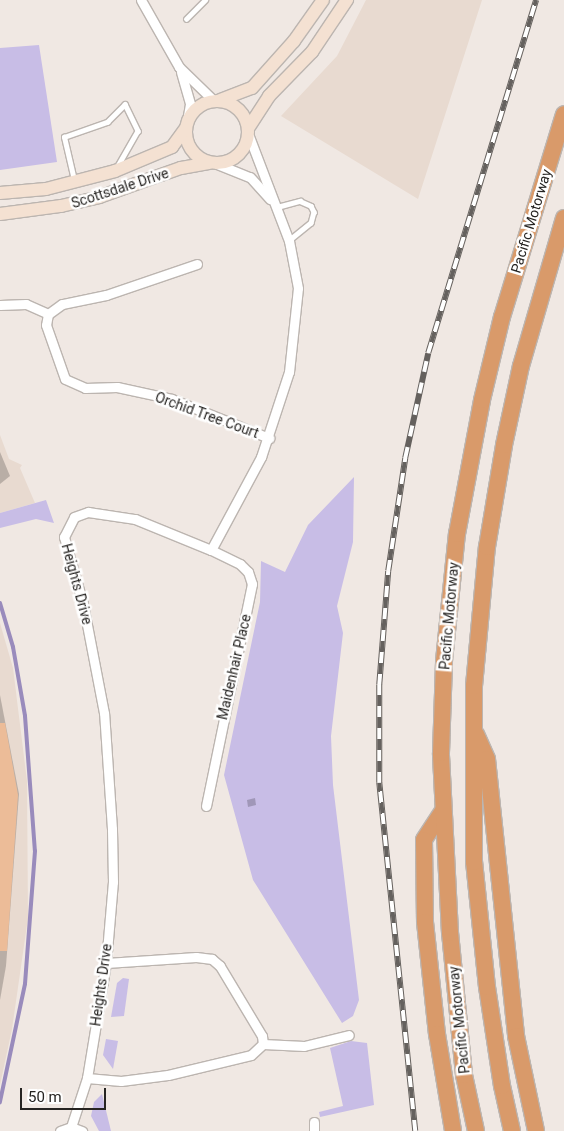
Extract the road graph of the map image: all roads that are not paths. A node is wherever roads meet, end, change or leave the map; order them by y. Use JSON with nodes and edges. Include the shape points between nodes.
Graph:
{"nodes":[{"id":1,"x":141,"y":0,"type":"edge"},
{"id":2,"x":206,"y":0,"type":"edge"},
{"id":3,"x":323,"y":0,"type":"edge"},
{"id":4,"x":347,"y":0,"type":"edge"},
{"id":5,"x":186,"y":20,"type":"dead end"},
{"id":6,"x":179,"y":67,"type":"junction"},
{"id":7,"x":217,"y":100,"type":"junction"},
{"id":8,"x":564,"y":114,"type":"edge"},
{"id":9,"x":186,"y":125,"type":"junction"},
{"id":10,"x":249,"y":131,"type":"junction"},
{"id":11,"x":213,"y":164,"type":"junction"},
{"id":12,"x":115,"y":171,"type":"junction"},
{"id":13,"x":75,"y":183,"type":"junction"},
{"id":14,"x":0,"y":193,"type":"edge"},
{"id":15,"x":277,"y":207,"type":"junction"},
{"id":16,"x":0,"y":214,"type":"edge"},
{"id":17,"x":564,"y":218,"type":"edge"},
{"id":18,"x":289,"y":240,"type":"junction"},
{"id":19,"x":197,"y":264,"type":"dead end"},
{"id":20,"x":0,"y":305,"type":"edge"},
{"id":21,"x":48,"y":314,"type":"junction"},
{"id":22,"x":269,"y":438,"type":"junction"},
{"id":23,"x":211,"y":550,"type":"junction"},
{"id":24,"x":473,"y":727,"type":"junction"},
{"id":25,"x":206,"y":806,"type":"dead end"},
{"id":26,"x":442,"y":812,"type":"junction"},
{"id":27,"x":106,"y":962,"type":"junction"},
{"id":28,"x":349,"y":1035,"type":"dead end"},
{"id":29,"x":263,"y":1044,"type":"junction"},
{"id":30,"x":87,"y":1078,"type":"junction"},
{"id":31,"x":72,"y":1127,"type":"junction"},
{"id":32,"x":60,"y":1131,"type":"edge"},
{"id":33,"x":82,"y":1131,"type":"edge"},
{"id":34,"x":453,"y":1131,"type":"edge"},
{"id":35,"x":476,"y":1131,"type":"edge"},
{"id":36,"x":512,"y":1131,"type":"edge"},
{"id":37,"x":536,"y":1131,"type":"edge"}],
"edges":[{"from":1,"to":6,"type":"street"},
{"from":2,"to":5,"type":"lane"},
{"from":3,"to":7,"type":"main road","via":[[294,41],[252,88]]},
{"from":4,"to":10,"type":"main road","via":[[312,52],[269,96]]},
{"from":6,"to":7,"type":"street"},
{"from":6,"to":9,"type":"street","via":[[190,104]]},
{"from":7,"to":9,"type":"main road","via":[[193,111]]},
{"from":7,"to":10,"type":"main road","via":[[233,106]]},
{"from":8,"to":26,"type":"highway","name":"Pacific Motorway","via":[[502,317],[469,463],[457,534],[444,662]]},
{"from":9,"to":11,"type":"main road","via":[[191,150]]},
{"from":9,"to":12,"type":"main road","name":"Scottsdale Drive","via":[[172,147]]},
{"from":10,"to":11,"type":"main road","via":[[238,156]]},
{"from":10,"to":15,"type":"street"},
{"from":11,"to":15,"type":"street","via":[[250,177]]},
{"from":11,"to":16,"type":"main road","name":"Scottsdale Drive","via":[[181,168],[99,197],[61,206]]},
{"from":12,"to":13,"type":"main road","name":"Scottsdale Drive"},
{"from":12,"to":13,"type":"lane","via":[[138,131],[125,104],[106,122],[64,138]]},
{"from":13,"to":14,"type":"main road","name":"Scottsdale Drive"},
{"from":15,"to":18,"type":"street"},
{"from":15,"to":18,"type":"lane","via":[[300,201],[311,206],[314,212],[311,223]]},
{"from":17,"to":24,"type":"highway","via":[[521,366],[504,445],[478,633]]},
{"from":18,"to":22,"type":"street","via":[[296,274],[297,314],[290,372]]},
{"from":19,"to":21,"type":"street","via":[[106,294],[62,304]]},
{"from":20,"to":21,"type":"street","via":[[26,304]]},
{"from":21,"to":22,"type":"street","name":"Orchid Tree Court","via":[[46,325],[52,346],[65,379],[72,384],[118,388],[172,399]]},
{"from":22,"to":23,"type":"street"},
{"from":23,"to":25,"type":"street","name":"Maidenhair Place","via":[[240,564],[248,572],[252,584]]},
{"from":23,"to":27,"type":"street","name":"Heights Drive","via":[[135,519],[88,512],[74,518],[64,537],[93,648],[111,775],[113,882]]},
{"from":24,"to":36,"type":"highway","via":[[475,872],[487,987]]},
{"from":24,"to":37,"type":"highway","via":[[487,759],[513,1016]]},
{"from":26,"to":34,"type":"highway","via":[[424,840],[425,922],[436,1034]]},
{"from":26,"to":35,"type":"highway","name":"Pacific Motorway","via":[[464,1075]]},
{"from":27,"to":29,"type":"street","via":[[212,959],[220,966],[262,1036]]},
{"from":27,"to":30,"type":"street","name":"Heights Drive"},
{"from":28,"to":29,"type":"street","via":[[304,1046]]},
{"from":29,"to":30,"type":"street","via":[[251,1054],[168,1074],[121,1081]]},
{"from":30,"to":31,"type":"street","name":"Heights Drive"},
{"from":31,"to":32,"type":"street"},
{"from":31,"to":33,"type":"street"}]}
